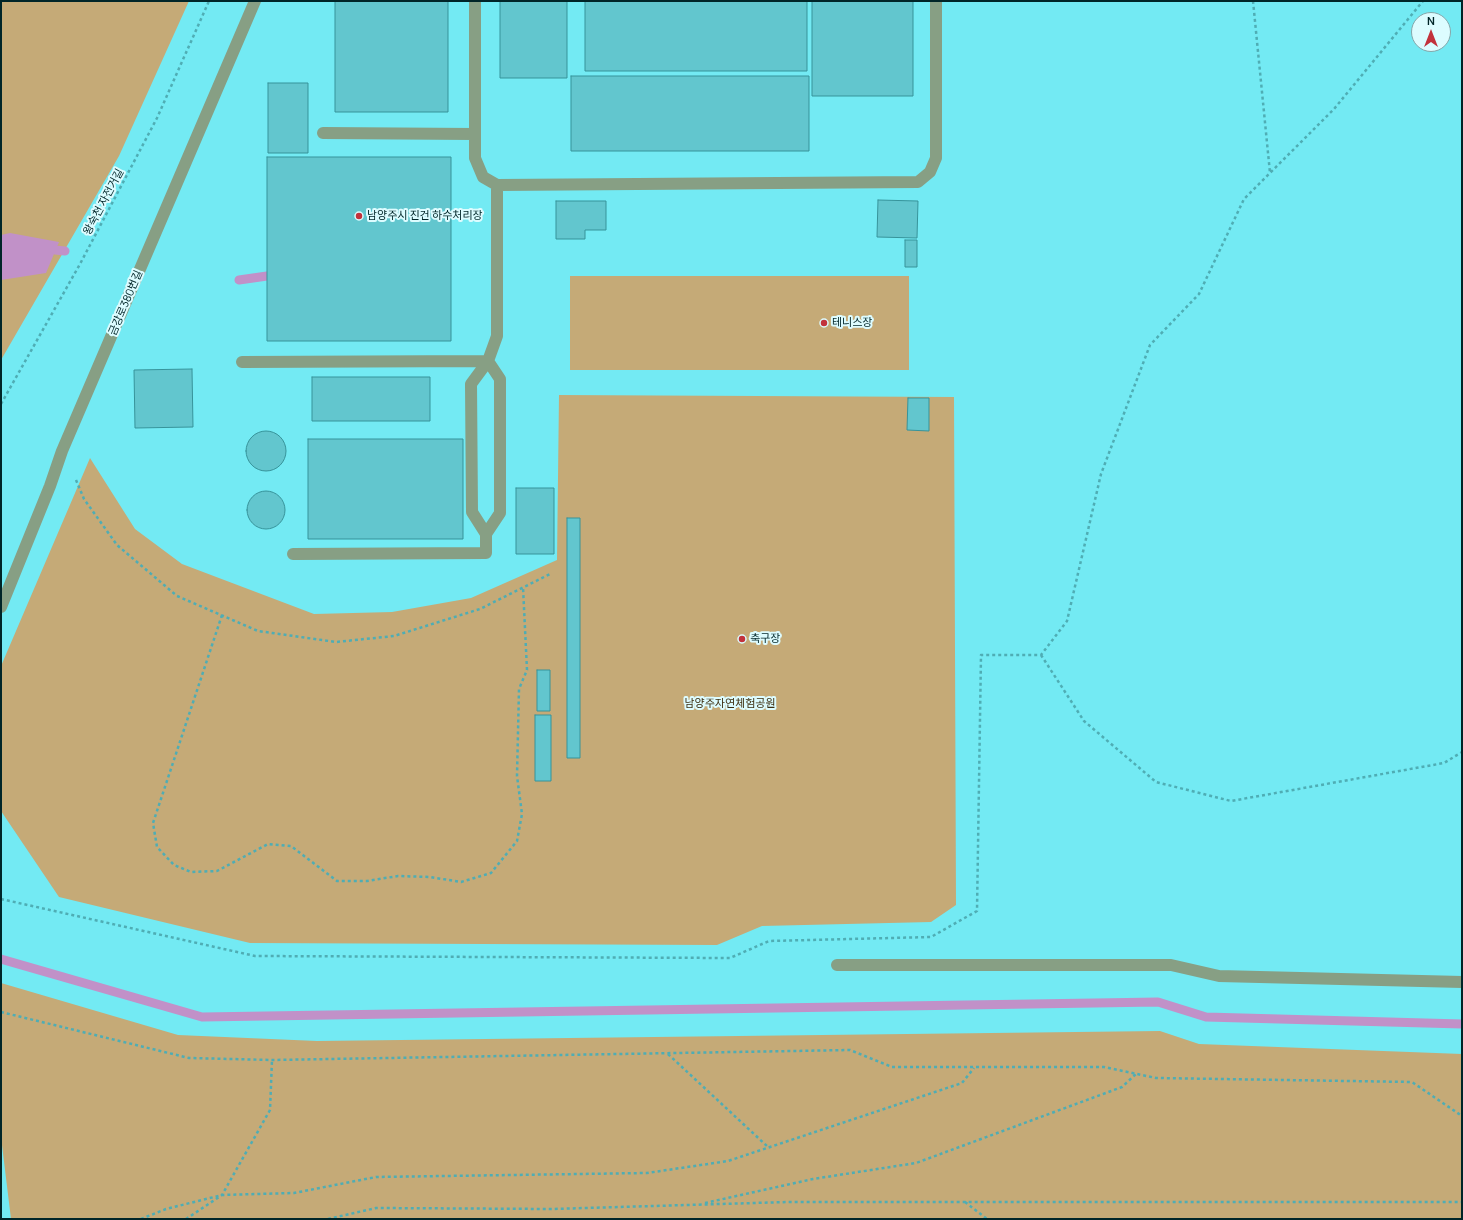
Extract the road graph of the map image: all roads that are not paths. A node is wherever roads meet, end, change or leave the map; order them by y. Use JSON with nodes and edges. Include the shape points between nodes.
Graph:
{"nodes":[{"id":1,"x":255,"y":1,"type":"edge"},
{"id":2,"x":475,"y":1,"type":"edge"},
{"id":3,"x":936,"y":1,"type":"edge"},
{"id":4,"x":323,"y":133,"type":"dead end"},
{"id":5,"x":475,"y":134,"type":"junction"},
{"id":6,"x":497,"y":185,"type":"junction"},
{"id":7,"x":242,"y":362,"type":"dead end"},
{"id":8,"x":488,"y":362,"type":"junction"},
{"id":9,"x":486,"y":534,"type":"junction"},
{"id":10,"x":293,"y":554,"type":"dead end"},
{"id":11,"x":1,"y":607,"type":"edge"},
{"id":12,"x":836,"y":966,"type":"dead end"},
{"id":13,"x":1462,"y":982,"type":"edge"}],
"edges":[{"from":1,"to":11,"type":"street","name":"금강로380번길","via":[[62,451]]},
{"from":2,"to":5,"type":"street"},
{"from":3,"to":6,"type":"street","via":[[936,158],[930,172],[918,182]]},
{"from":4,"to":5,"type":"street"},
{"from":5,"to":6,"type":"street","via":[[475,158],[482,177]]},
{"from":6,"to":8,"type":"street","via":[[497,336]]},
{"from":7,"to":8,"type":"street"},
{"from":8,"to":9,"type":"street","via":[[500,379],[500,513]]},
{"from":8,"to":9,"type":"street","via":[[471,384],[472,512]]},
{"from":9,"to":10,"type":"street","via":[[486,553]]},
{"from":12,"to":13,"type":"street","via":[[1171,966],[1219,976]]}]}
